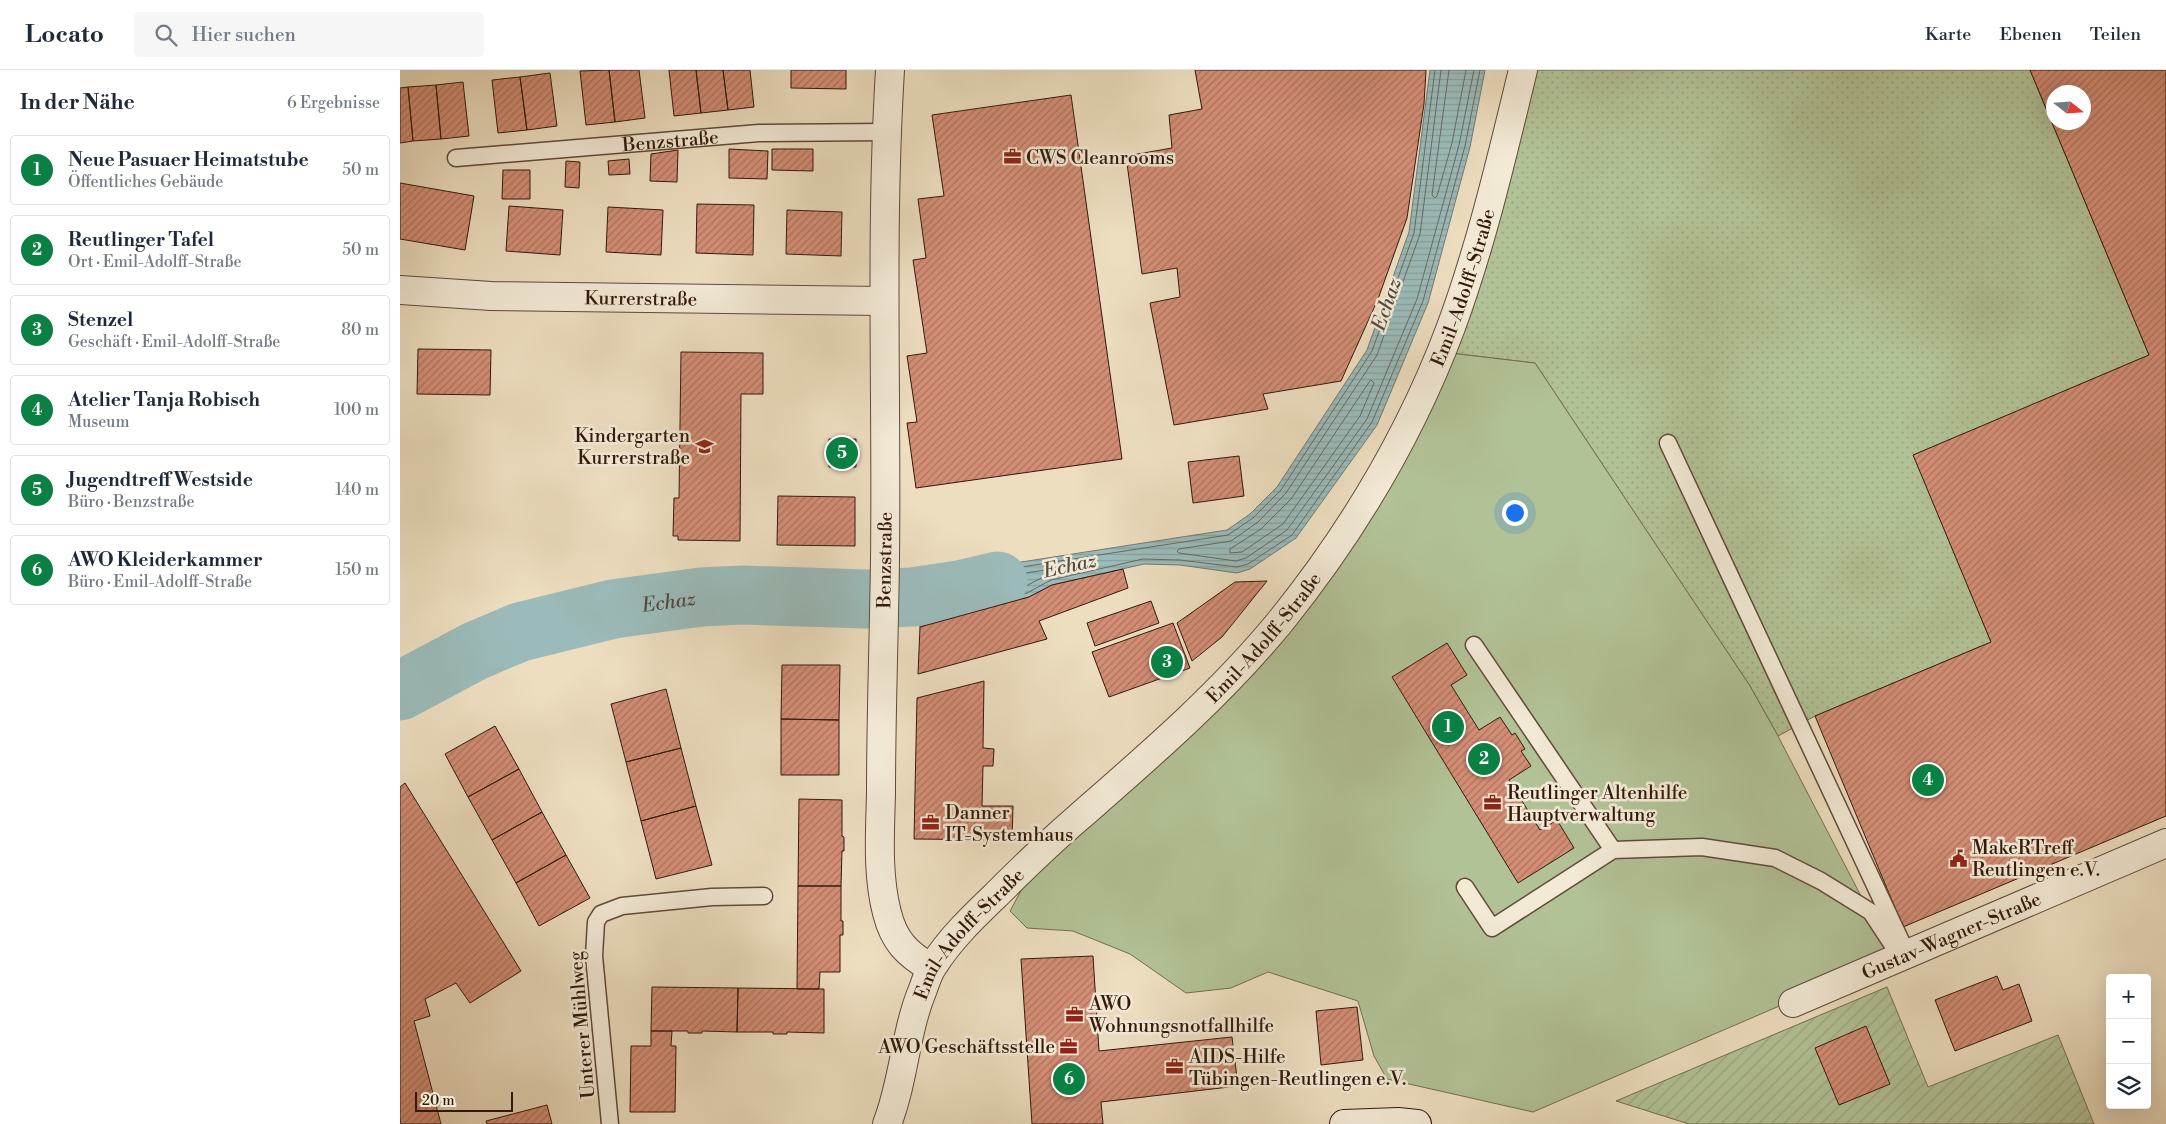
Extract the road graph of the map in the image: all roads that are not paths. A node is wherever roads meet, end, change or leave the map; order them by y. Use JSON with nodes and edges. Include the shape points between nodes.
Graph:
{"nodes":[{"id":1,"x":890,"y":70,"type":"edge"},
{"id":2,"x":1523,"y":70,"type":"edge"},
{"id":3,"x":886,"y":132,"type":"junction"},
{"id":4,"x":456,"y":158,"type":"dead end"},
{"id":5,"x":400,"y":290,"type":"edge"},
{"id":6,"x":883,"y":300,"type":"junction"},
{"id":7,"x":1668,"y":443,"type":"dead end"},
{"id":8,"x":1474,"y":645,"type":"dead end"},
{"id":9,"x":2166,"y":843,"type":"edge"},
{"id":10,"x":1613,"y":850,"type":"junction"},
{"id":11,"x":1465,"y":887,"type":"dead end"},
{"id":12,"x":764,"y":896,"type":"dead end"},
{"id":13,"x":1904,"y":955,"type":"junction"},
{"id":14,"x":931,"y":968,"type":"junction"},
{"id":15,"x":1793,"y":1003,"type":"dead end"},
{"id":16,"x":1405,"y":1123,"type":"edge"},
{"id":17,"x":610,"y":1124,"type":"edge"},
{"id":18,"x":887,"y":1124,"type":"edge"},
{"id":19,"x":1344,"y":1124,"type":"edge"}],
"edges":[{"from":1,"to":3,"type":"street","name":"Benzstraße"},
{"from":2,"to":14,"type":"street","name":"Emil-Adolff-Straße","via":[[1488,210],[1451,328],[1398,444],[1355,518],[1280,622],[1222,686],[1158,748],[1019,871],[964,926]]},
{"from":3,"to":4,"type":"lane","name":"Benzstraße","via":[[758,133]]},
{"from":3,"to":6,"type":"street","name":"Benzstraße"},
{"from":5,"to":6,"type":"street","name":"Kurrerstraße","via":[[491,296]]},
{"from":6,"to":14,"type":"street","name":"Benzstraße","via":[[885,559],[880,856],[886,912],[892,930],[902,947]]},
{"from":7,"to":13,"type":"lane"},
{"from":8,"to":10,"type":"lane"},
{"from":9,"to":13,"type":"street","name":"Gustav-Wagner-Straße"},
{"from":10,"to":11,"type":"lane","via":[[1492,928]]},
{"from":10,"to":13,"type":"lane","via":[[1702,847],[1775,858],[1821,881],[1871,912]]},
{"from":12,"to":17,"type":"lane","name":"Unterer Mühlweg","via":[[622,906],[601,914],[596,922],[594,956]]},
{"from":13,"to":15,"type":"street","name":"Gustav-Wagner-Straße"},
{"from":14,"to":18,"type":"street","name":"Emil-Adolff-Straße","via":[[917,1004]]},
{"from":16,"to":19,"type":"street"}]}
